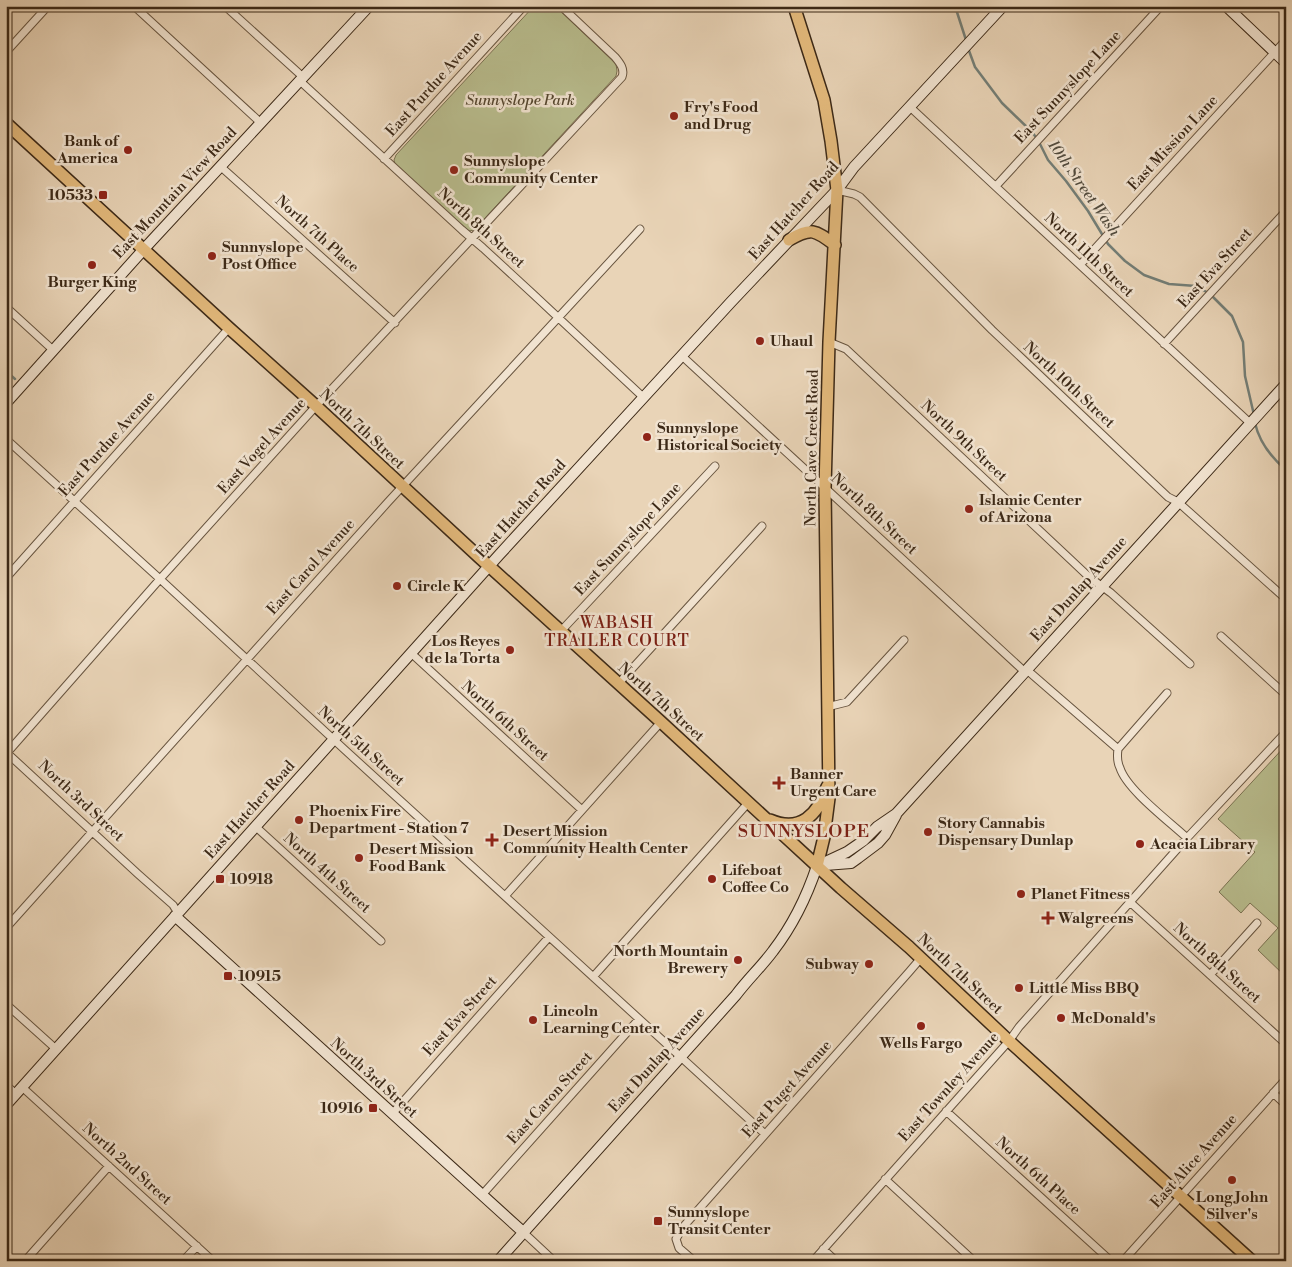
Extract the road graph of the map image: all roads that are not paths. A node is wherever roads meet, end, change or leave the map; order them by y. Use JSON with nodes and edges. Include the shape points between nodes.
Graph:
{"nodes":[{"id":1,"x":48,"y":6,"type":"edge"},
{"id":2,"x":134,"y":6,"type":"edge"},
{"id":3,"x":225,"y":6,"type":"edge"},
{"id":4,"x":369,"y":6,"type":"edge"},
{"id":5,"x":524,"y":6,"type":"edge"},
{"id":6,"x":560,"y":6,"type":"edge"},
{"id":7,"x":794,"y":6,"type":"edge"},
{"id":8,"x":1003,"y":6,"type":"edge"},
{"id":9,"x":1161,"y":6,"type":"edge"},
{"id":10,"x":1226,"y":6,"type":"edge"},
{"id":11,"x":1286,"y":40,"type":"edge"},
{"id":12,"x":6,"y":52,"type":"edge"},
{"id":13,"x":1275,"y":52,"type":"junction"},
{"id":14,"x":1286,"y":63,"type":"edge"},
{"id":15,"x":302,"y":79,"type":"junction"},
{"id":16,"x":910,"y":107,"type":"junction"},
{"id":17,"x":6,"y":123,"type":"edge"},
{"id":18,"x":261,"y":123,"type":"junction"},
{"id":19,"x":384,"y":159,"type":"junction"},
{"id":20,"x":220,"y":166,"type":"junction"},
{"id":21,"x":996,"y":186,"type":"junction"},
{"id":22,"x":838,"y":190,"type":"junction"},
{"id":23,"x":1286,"y":211,"type":"edge"},
{"id":24,"x":640,"y":229,"type":"dead end"},
{"id":25,"x":472,"y":239,"type":"junction"},
{"id":26,"x":789,"y":240,"type":"junction"},
{"id":27,"x":835,"y":245,"type":"junction"},
{"id":28,"x":144,"y":249,"type":"junction"},
{"id":29,"x":1080,"y":265,"type":"junction"},
{"id":30,"x":6,"y":307,"type":"edge"},
{"id":31,"x":559,"y":318,"type":"junction"},
{"id":32,"x":394,"y":323,"type":"junction"},
{"id":33,"x":229,"y":328,"type":"junction"},
{"id":34,"x":829,"y":342,"type":"junction"},
{"id":35,"x":1164,"y":344,"type":"junction"},
{"id":36,"x":53,"y":350,"type":"junction"},
{"id":37,"x":682,"y":356,"type":"junction"},
{"id":38,"x":1286,"y":384,"type":"edge"},
{"id":39,"x":643,"y":397,"type":"junction"},
{"id":40,"x":6,"y":403,"type":"edge"},
{"id":41,"x":316,"y":406,"type":"junction"},
{"id":42,"x":1250,"y":423,"type":"junction"},
{"id":43,"x":6,"y":439,"type":"edge"},
{"id":44,"x":715,"y":466,"type":"dead end"},
{"id":45,"x":403,"y":487,"type":"junction"},
{"id":46,"x":825,"y":488,"type":"junction"},
{"id":47,"x":74,"y":501,"type":"junction"},
{"id":48,"x":1178,"y":502,"type":"junction"},
{"id":49,"x":762,"y":526,"type":"dead end"},
{"id":50,"x":489,"y":566,"type":"junction"},
{"id":51,"x":6,"y":578,"type":"edge"},
{"id":52,"x":160,"y":579,"type":"junction"},
{"id":53,"x":1102,"y":586,"type":"junction"},
{"id":54,"x":1286,"y":599,"type":"edge"},
{"id":55,"x":561,"y":632,"type":"junction"},
{"id":56,"x":1221,"y":636,"type":"dead end"},
{"id":57,"x":904,"y":640,"type":"dead end"},
{"id":58,"x":410,"y":653,"type":"junction"},
{"id":59,"x":246,"y":660,"type":"junction"},
{"id":60,"x":1190,"y":664,"type":"dead end"},
{"id":61,"x":1026,"y":671,"type":"junction"},
{"id":62,"x":619,"y":683,"type":"junction"},
{"id":63,"x":1167,"y":693,"type":"dead end"},
{"id":64,"x":1286,"y":695,"type":"edge"},
{"id":65,"x":827,"y":707,"type":"junction"},
{"id":66,"x":661,"y":722,"type":"junction"},
{"id":67,"x":1286,"y":732,"type":"edge"},
{"id":68,"x":333,"y":739,"type":"junction"},
{"id":69,"x":1118,"y":749,"type":"junction"},
{"id":70,"x":7,"y":753,"type":"edge"},
{"id":71,"x":829,"y":781,"type":"junction"},
{"id":72,"x":748,"y":803,"type":"junction"},
{"id":73,"x":582,"y":810,"type":"junction"},
{"id":74,"x":765,"y":818,"type":"junction"},
{"id":75,"x":255,"y":826,"type":"junction"},
{"id":76,"x":92,"y":832,"type":"junction"},
{"id":77,"x":1187,"y":838,"type":"junction"},
{"id":78,"x":817,"y":866,"type":"junction"},
{"id":79,"x":505,"y":896,"type":"junction"},
{"id":80,"x":1131,"y":902,"type":"junction"},
{"id":81,"x":176,"y":914,"type":"junction"},
{"id":82,"x":1257,"y":923,"type":"dead end"},
{"id":83,"x":6,"y":928,"type":"edge"},
{"id":84,"x":549,"y":937,"type":"junction"},
{"id":85,"x":381,"y":941,"type":"dead end"},
{"id":86,"x":921,"y":958,"type":"junction"},
{"id":87,"x":1210,"y":975,"type":"junction"},
{"id":88,"x":593,"y":977,"type":"junction"},
{"id":89,"x":6,"y":1004,"type":"edge"},
{"id":90,"x":639,"y":1019,"type":"junction"},
{"id":91,"x":1009,"y":1041,"type":"junction"},
{"id":92,"x":1286,"y":1044,"type":"edge"},
{"id":93,"x":56,"y":1049,"type":"junction"},
{"id":94,"x":681,"y":1056,"type":"junction"},
{"id":95,"x":1286,"y":1079,"type":"edge"},
{"id":96,"x":6,"y":1085,"type":"edge"},
{"id":97,"x":19,"y":1091,"type":"junction"},
{"id":98,"x":1273,"y":1093,"type":"junction"},
{"id":99,"x":6,"y":1105,"type":"edge"},
{"id":100,"x":1286,"y":1105,"type":"edge"},
{"id":101,"x":946,"y":1111,"type":"junction"},
{"id":102,"x":392,"y":1114,"type":"junction"},
{"id":103,"x":765,"y":1134,"type":"junction"},
{"id":104,"x":109,"y":1166,"type":"junction"},
{"id":105,"x":885,"y":1179,"type":"junction"},
{"id":106,"x":482,"y":1195,"type":"junction"},
{"id":107,"x":1181,"y":1196,"type":"junction"},
{"id":108,"x":523,"y":1232,"type":"junction"},
{"id":109,"x":197,"y":1246,"type":"junction"},
{"id":110,"x":823,"y":1249,"type":"junction"},
{"id":111,"x":25,"y":1261,"type":"edge"},
{"id":112,"x":183,"y":1261,"type":"edge"},
{"id":113,"x":213,"y":1261,"type":"edge"},
{"id":114,"x":498,"y":1261,"type":"edge"},
{"id":115,"x":554,"y":1261,"type":"edge"},
{"id":116,"x":694,"y":1261,"type":"edge"},
{"id":117,"x":813,"y":1261,"type":"edge"},
{"id":118,"x":836,"y":1261,"type":"edge"},
{"id":119,"x":974,"y":1261,"type":"edge"},
{"id":120,"x":1111,"y":1261,"type":"edge"},
{"id":121,"x":1123,"y":1261,"type":"edge"},
{"id":122,"x":1252,"y":1261,"type":"edge"}],
"edges":[{"from":1,"to":12,"type":"street"},
{"from":2,"to":18,"type":"street"},
{"from":3,"to":15,"type":"street","name":"North 8th Street"},
{"from":4,"to":15,"type":"street","name":"East Mountain View Road"},
{"from":5,"to":19,"type":"street","name":"East Purdue Avenue"},
{"from":6,"to":25,"type":"street","name":"East Vogel Avenue","via":[[615,57],[624,72]]},
{"from":7,"to":22,"type":"main road","name":"North Cave Creek Road","via":[[824,100]]},
{"from":8,"to":16,"type":"street","name":"East Hatcher Road"},
{"from":9,"to":21,"type":"street","name":"East Sunnyslope Lane"},
{"from":10,"to":13,"type":"street"},
{"from":11,"to":13,"type":"street","name":"East Mission Lane"},
{"from":13,"to":14,"type":"street"},
{"from":13,"to":29,"type":"street","name":"East Mission Lane"},
{"from":15,"to":18,"type":"street","name":"East Mountain View Road"},
{"from":15,"to":19,"type":"street","name":"North 8th Street"},
{"from":16,"to":21,"type":"street","name":"North 11th Street"},
{"from":16,"to":22,"type":"street","name":"East Hatcher Road","via":[[854,167]]},
{"from":17,"to":28,"type":"main road","name":"North 7th Street"},
{"from":18,"to":20,"type":"street","name":"East Mountain View Road"},
{"from":19,"to":25,"type":"street","name":"North 8th Street"},
{"from":20,"to":28,"type":"street","name":"East Mountain View Road"},
{"from":20,"to":32,"type":"street","name":"North 7th Place"},
{"from":21,"to":29,"type":"street","name":"North 11th Street"},
{"from":22,"to":26,"type":"street","name":"East Hatcher Road"},
{"from":22,"to":27,"type":"main road","name":"North Cave Creek Road"},
{"from":22,"to":48,"type":"street","name":"North 10th Street","via":[[860,197],[992,330],[1168,497]]},
{"from":23,"to":35,"type":"street","name":"East Eva Street"},
{"from":24,"to":31,"type":"street","name":"East Carol Avenue"},
{"from":25,"to":31,"type":"street","name":"North 8th Street"},
{"from":25,"to":32,"type":"street","name":"East Vogel Avenue"},
{"from":26,"to":27,"type":"main road","via":[[800,233],[815,231]]},
{"from":26,"to":37,"type":"street","name":"East Hatcher Road"},
{"from":27,"to":34,"type":"main road","name":"North Cave Creek Road"},
{"from":28,"to":33,"type":"main road","name":"North 7th Street"},
{"from":28,"to":36,"type":"street","name":"East Mountain View Road"},
{"from":29,"to":35,"type":"street","name":"North 11th Street"},
{"from":30,"to":36,"type":"street"},
{"from":31,"to":39,"type":"street","name":"North 8th Street"},
{"from":31,"to":45,"type":"street","name":"East Carol Avenue"},
{"from":32,"to":41,"type":"street","name":"East Vogel Avenue"},
{"from":33,"to":41,"type":"main road","name":"North 7th Street"},
{"from":33,"to":47,"type":"street","name":"East Purdue Avenue"},
{"from":34,"to":46,"type":"main road","name":"North Cave Creek Road"},
{"from":34,"to":53,"type":"street","name":"North 9th Street","via":[[846,349]]},
{"from":35,"to":42,"type":"street","name":"North 11th Street"},
{"from":36,"to":40,"type":"street","name":"East Mountain View Road"},
{"from":37,"to":39,"type":"street","name":"East Hatcher Road"},
{"from":37,"to":46,"type":"street","name":"North 8th Street"},
{"from":38,"to":42,"type":"street","name":"East Dunlap Avenue"},
{"from":39,"to":50,"type":"street","name":"East Hatcher Road"},
{"from":41,"to":45,"type":"main road","name":"North 7th Street"},
{"from":41,"to":52,"type":"street","name":"East Vogel Avenue"},
{"from":42,"to":48,"type":"street","name":"East Dunlap Avenue"},
{"from":43,"to":47,"type":"street","name":"North 5th Street"},
{"from":44,"to":55,"type":"street","name":"East Sunnyslope Lane"},
{"from":45,"to":50,"type":"main road","name":"North 7th Street"},
{"from":45,"to":59,"type":"street","name":"East Carol Avenue"},
{"from":46,"to":61,"type":"street","name":"North 8th Street"},
{"from":46,"to":65,"type":"main road","name":"North Cave Creek Road"},
{"from":47,"to":51,"type":"street","name":"East Purdue Avenue"},
{"from":47,"to":52,"type":"street","name":"North 5th Street"},
{"from":48,"to":53,"type":"street","name":"East Dunlap Avenue"},
{"from":48,"to":54,"type":"street","name":"North 10th Street"},
{"from":49,"to":62,"type":"street"},
{"from":50,"to":55,"type":"main road","name":"North 7th Street"},
{"from":50,"to":58,"type":"street","name":"East Hatcher Road"},
{"from":52,"to":59,"type":"street","name":"North 5th Street"},
{"from":52,"to":70,"type":"street","name":"East Vogel Avenue"},
{"from":53,"to":60,"type":"street","name":"North 9th Street"},
{"from":53,"to":61,"type":"street","name":"East Dunlap Avenue"},
{"from":55,"to":62,"type":"main road","name":"North 7th Street"},
{"from":56,"to":64,"type":"street"},
{"from":57,"to":65,"type":"street","via":[[847,702]]},
{"from":58,"to":68,"type":"street","name":"East Hatcher Road"},
{"from":58,"to":73,"type":"street","name":"North 6th Street"},
{"from":59,"to":68,"type":"street","name":"North 5th Street"},
{"from":59,"to":76,"type":"street","name":"East Carol Avenue"},
{"from":61,"to":69,"type":"street","name":"North 8th Street"},
{"from":61,"to":78,"type":"street","name":"East Dunlap Avenue","via":[[896,814],[846,852]]},
{"from":62,"to":66,"type":"main road","name":"North 7th Street"},
{"from":63,"to":69,"type":"street"},
{"from":65,"to":71,"type":"main road","name":"North Cave Creek Road"},
{"from":66,"to":72,"type":"main road","name":"North 7th Street"},
{"from":66,"to":73,"type":"street"},
{"from":67,"to":77,"type":"street","name":"East Townley Avenue"},
{"from":68,"to":75,"type":"street","name":"East Hatcher Road"},
{"from":68,"to":79,"type":"street","name":"North 5th Street"},
{"from":69,"to":77,"type":"street","via":[[1117,759],[1124,778]]},
{"from":70,"to":76,"type":"street","name":"North 3rd Street"},
{"from":71,"to":74,"type":"main road","via":[[809,818],[790,825]]},
{"from":71,"to":78,"type":"main road","name":"North Cave Creek Road","via":[[827,818]]},
{"from":72,"to":74,"type":"main road","name":"North 7th Street"},
{"from":72,"to":88,"type":"street"},
{"from":73,"to":79,"type":"street"},
{"from":74,"to":78,"type":"main road","name":"North 7th Street"},
{"from":75,"to":81,"type":"street","name":"East Hatcher Road"},
{"from":75,"to":85,"type":"street","name":"North 4th Street"},
{"from":76,"to":81,"type":"street","name":"North 3rd Street","via":[[173,905]]},
{"from":76,"to":83,"type":"street","name":"East Carol Avenue"},
{"from":77,"to":80,"type":"street","name":"East Townley Avenue"},
{"from":78,"to":86,"type":"main road","name":"North 7th Street"},
{"from":78,"to":94,"type":"street","name":"East Dunlap Avenue","via":[[801,908],[774,950]]},
{"from":79,"to":84,"type":"street","name":"North 5th Street"},
{"from":80,"to":87,"type":"street","name":"North 8th Street"},
{"from":80,"to":91,"type":"street","name":"East Townley Avenue"},
{"from":81,"to":93,"type":"street","name":"East Hatcher Road"},
{"from":81,"to":102,"type":"street","name":"North 3rd Street"},
{"from":82,"to":87,"type":"street"},
{"from":84,"to":88,"type":"street","name":"North 5th Street"},
{"from":84,"to":102,"type":"street","name":"East Eva Street"},
{"from":86,"to":91,"type":"main road","name":"North 7th Street"},
{"from":86,"to":103,"type":"street","name":"East Puget Avenue"},
{"from":87,"to":92,"type":"street","name":"North 8th Street"},
{"from":88,"to":90,"type":"street","name":"North 5th Street"},
{"from":89,"to":93,"type":"street"},
{"from":90,"to":94,"type":"street","name":"North 5th Street"},
{"from":90,"to":106,"type":"street","name":"East Caron Street"},
{"from":91,"to":101,"type":"street","name":"East Townley Avenue"},
{"from":91,"to":107,"type":"main road","name":"North 7th Street"},
{"from":93,"to":97,"type":"street","name":"East Hatcher Road"},
{"from":94,"to":103,"type":"street","name":"North 5th Street"},
{"from":94,"to":108,"type":"street","name":"East Dunlap Avenue"},
{"from":95,"to":98,"type":"street","name":"East Alice Avenue"},
{"from":96,"to":97,"type":"street","name":"North 2nd Street"},
{"from":97,"to":99,"type":"street","name":"East Hatcher Road"},
{"from":97,"to":104,"type":"street","name":"North 2nd Street"},
{"from":98,"to":100,"type":"street"},
{"from":98,"to":107,"type":"street","name":"East Alice Avenue"},
{"from":101,"to":105,"type":"street","name":"East Townley Avenue"},
{"from":101,"to":120,"type":"street","name":"North 6th Place"},
{"from":102,"to":106,"type":"street","name":"North 3rd Street"},
{"from":103,"to":116,"type":"street","name":"East Puget Avenue","via":[[676,1239],[680,1248]]},
{"from":104,"to":109,"type":"street","name":"North 2nd Street"},
{"from":104,"to":111,"type":"street"},
{"from":105,"to":110,"type":"street","name":"East Townley Avenue"},
{"from":105,"to":119,"type":"street"},
{"from":106,"to":108,"type":"street","name":"North 3rd Street"},
{"from":107,"to":121,"type":"street","name":"East Alice Avenue"},
{"from":107,"to":122,"type":"main road","name":"North 7th Street"},
{"from":108,"to":114,"type":"street","name":"East Dunlap Avenue"},
{"from":108,"to":115,"type":"street","name":"North 3rd Street"},
{"from":109,"to":112,"type":"street"},
{"from":109,"to":113,"type":"street","name":"North 2nd Street"},
{"from":110,"to":117,"type":"street","name":"East Townley Avenue"},
{"from":110,"to":118,"type":"street"}]}
